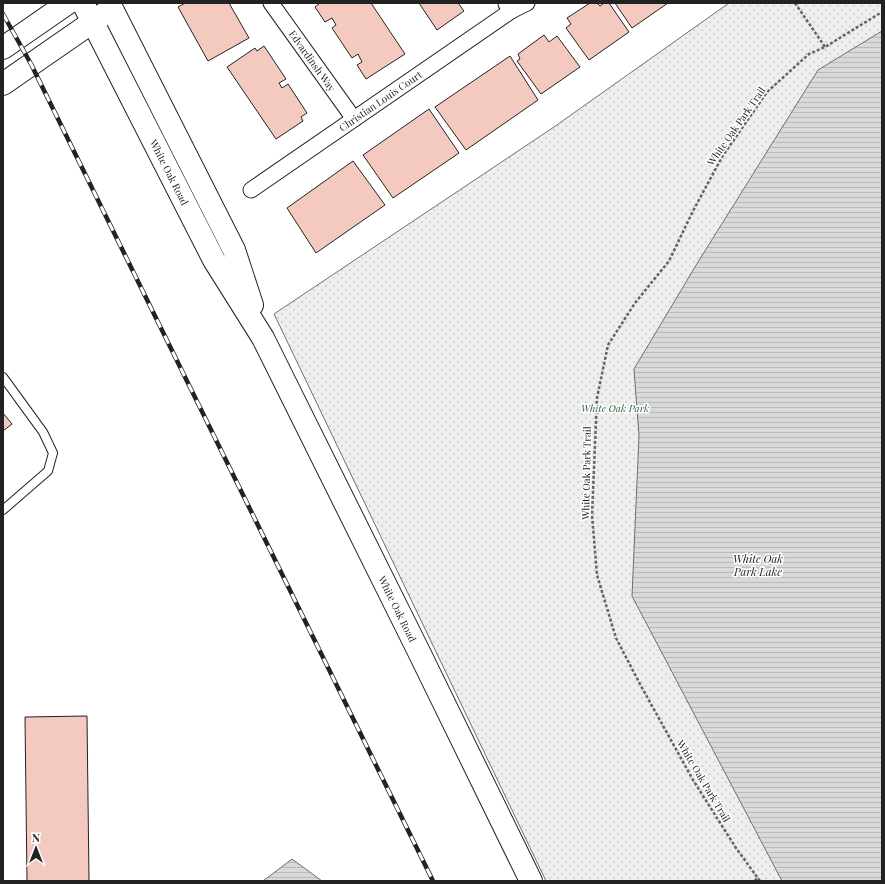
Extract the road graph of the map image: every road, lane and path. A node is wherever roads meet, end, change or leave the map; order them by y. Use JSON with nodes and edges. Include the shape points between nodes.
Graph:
{"nodes":[{"id":1,"x":45,"y":3,"type":"edge"},
{"id":2,"x":68,"y":3,"type":"edge"},
{"id":3,"x":271,"y":3,"type":"edge"},
{"id":4,"x":527,"y":3,"type":"edge"},
{"id":5,"x":795,"y":3,"type":"edge"},
{"id":6,"x":114,"y":5,"type":"edge"},
{"id":7,"x":508,"y":7,"type":"edge"},
{"id":8,"x":88,"y":12,"type":"edge"},
{"id":9,"x":882,"y":12,"type":"edge"},
{"id":10,"x":31,"y":28,"type":"junction"},
{"id":11,"x":825,"y":47,"type":"junction"},
{"id":12,"x":3,"y":48,"type":"edge"},
{"id":13,"x":3,"y":84,"type":"edge"},
{"id":14,"x":354,"y":119,"type":"junction"},
{"id":15,"x":251,"y":190,"type":"dead end"},
{"id":16,"x":262,"y":338,"type":"junction"},
{"id":17,"x":3,"y":378,"type":"edge"},
{"id":18,"x":3,"y":510,"type":"edge"},
{"id":19,"x":757,"y":877,"type":"junction"},
{"id":20,"x":531,"y":881,"type":"edge"},
{"id":21,"x":755,"y":881,"type":"edge"},
{"id":22,"x":760,"y":881,"type":"edge"}],
"edges":[{"from":1,"to":10,"type":"street"},
{"from":2,"to":10,"type":"street"},
{"from":3,"to":14,"type":"street","name":"Edvardinsh Way"},
{"from":4,"to":7,"type":"street","name":"Christian Louis Court"},
{"from":5,"to":11,"type":"path"},
{"from":6,"to":8,"type":"street"},
{"from":6,"to":16,"type":"street","name":"White Oak Road","via":[[234,250]]},
{"from":7,"to":14,"type":"street","name":"Christian Louis Court"},
{"from":8,"to":13,"type":"street"},
{"from":8,"to":16,"type":"street","name":"White Oak Road","via":[[214,260]]},
{"from":9,"to":11,"type":"path","name":"White Oak Park Trail"},
{"from":10,"to":12,"type":"street"},
{"from":11,"to":19,"type":"path","name":"White Oak Park Trail","via":[[809,54],[767,92],[722,156],[668,261],[635,302],[608,345],[597,398],[592,515],[597,575],[616,638],[692,780]]},
{"from":14,"to":15,"type":"street","name":"Christian Louis Court"},
{"from":16,"to":20,"type":"street","name":"White Oak Road"},
{"from":17,"to":18,"type":"lane","via":[[43,432],[53,453],[48,472]]},
{"from":19,"to":21,"type":"path"},
{"from":19,"to":22,"type":"path","name":"White Oak Park Trail"}]}
